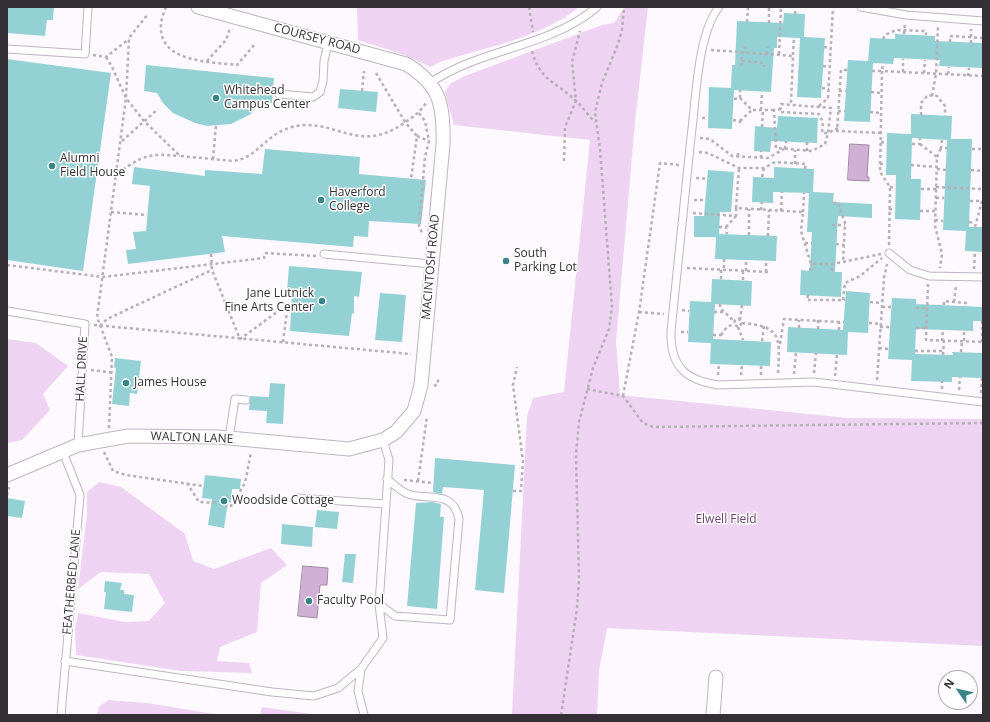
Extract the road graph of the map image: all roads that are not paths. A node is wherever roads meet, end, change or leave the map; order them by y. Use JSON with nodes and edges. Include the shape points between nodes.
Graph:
{"nodes":[{"id":1,"x":88,"y":7,"type":"edge"},
{"id":2,"x":198,"y":7,"type":"edge"},
{"id":3,"x":597,"y":7,"type":"edge"},
{"id":4,"x":719,"y":7,"type":"edge"},
{"id":5,"x":861,"y":7,"type":"edge"},
{"id":6,"x":983,"y":21,"type":"edge"},
{"id":7,"x":328,"y":43,"type":"junction"},
{"id":8,"x":7,"y":49,"type":"edge"},
{"id":9,"x":430,"y":83,"type":"junction"},
{"id":10,"x":279,"y":94,"type":"dead end"},
{"id":11,"x":889,"y":253,"type":"road end"},
{"id":12,"x":324,"y":254,"type":"road end"},
{"id":13,"x":431,"y":264,"type":"junction"},
{"id":14,"x":983,"y":277,"type":"edge"},
{"id":15,"x":7,"y":311,"type":"edge"},
{"id":16,"x":246,"y":400,"type":"dead end"},
{"id":17,"x":982,"y":402,"type":"edge"},
{"id":18,"x":229,"y":438,"type":"junction"},
{"id":19,"x":383,"y":440,"type":"junction"},
{"id":20,"x":78,"y":445,"type":"junction"},
{"id":21,"x":63,"y":452,"type":"junction"},
{"id":22,"x":7,"y":475,"type":"edge"},
{"id":23,"x":388,"y":479,"type":"junction"},
{"id":24,"x":297,"y":498,"type":"dead end"},
{"id":25,"x":386,"y":504,"type":"junction"},
{"id":26,"x":379,"y":604,"type":"junction"},
{"id":27,"x":65,"y":661,"type":"junction"},
{"id":28,"x":361,"y":669,"type":"junction"},
{"id":29,"x":716,"y":677,"type":"dead end"},
{"id":30,"x":61,"y":715,"type":"edge"},
{"id":31,"x":364,"y":715,"type":"edge"},
{"id":32,"x":713,"y":715,"type":"edge"}],
"edges":[{"from":1,"to":8,"type":"lane","via":[[84,54]]},
{"from":2,"to":7,"type":"street","name":"COURSEY ROAD"},
{"from":3,"to":9,"type":"lane","via":[[568,27],[452,70]]},
{"from":4,"to":17,"type":"lane","via":[[712,16],[702,49],[691,137],[673,315],[671,344],[675,360],[688,376],[704,383],[718,385],[814,382]]},
{"from":5,"to":6,"type":"lane","via":[[906,15]]},
{"from":7,"to":9,"type":"street","name":"COURSEY ROAD","via":[[406,64]]},
{"from":7,"to":10,"type":"lane","via":[[320,92],[313,97]]},
{"from":9,"to":13,"type":"street","name":"MACINTOSH ROAD","via":[[441,100],[443,127]]},
{"from":11,"to":14,"type":"lane","via":[[910,270],[929,276]]},
{"from":12,"to":13,"type":"lane"},
{"from":13,"to":19,"type":"street","name":"MACINTOSH ROAD","via":[[421,385],[414,411],[396,432]]},
{"from":15,"to":20,"type":"lane","name":"HALL DRIVE","via":[[85,324]]},
{"from":16,"to":18,"type":"lane","via":[[235,399]]},
{"from":18,"to":19,"type":"street","name":"WALTON LANE","via":[[349,449]]},
{"from":18,"to":20,"type":"street","name":"WALTON LANE","via":[[128,436]]},
{"from":19,"to":23,"type":"lane","via":[[389,460]]},
{"from":20,"to":21,"type":"street","name":"WALTON LANE"},
{"from":21,"to":22,"type":"street","name":"WALTON LANE"},
{"from":21,"to":27,"type":"lane","name":"FEATHERBED LANE","via":[[80,495]]},
{"from":23,"to":25,"type":"lane"},
{"from":23,"to":26,"type":"lane","via":[[407,494],[442,498],[458,511],[459,519],[450,620],[395,616]]},
{"from":24,"to":25,"type":"lane"},
{"from":25,"to":26,"type":"lane"},
{"from":26,"to":28,"type":"lane","via":[[383,638]]},
{"from":27,"to":28,"type":"lane","via":[[314,696],[338,688]]},
{"from":27,"to":30,"type":"lane","name":"FEATHERBED LANE"},
{"from":28,"to":31,"type":"lane","via":[[358,692]]},
{"from":29,"to":32,"type":"street"}]}
